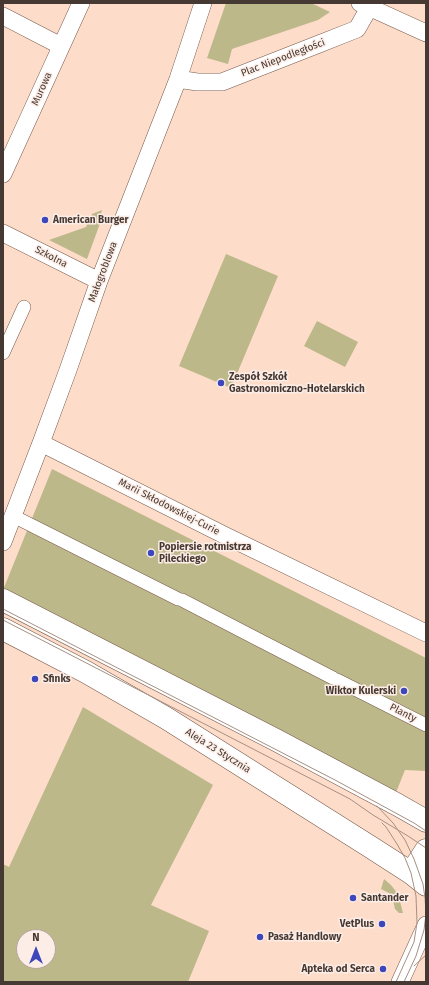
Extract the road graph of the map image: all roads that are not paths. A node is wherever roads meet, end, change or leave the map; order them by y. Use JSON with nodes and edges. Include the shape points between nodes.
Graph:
{"nodes":[{"id":1,"x":80,"y":3,"type":"edge"},
{"id":2,"x":203,"y":3,"type":"edge"},
{"id":3,"x":367,"y":5,"type":"edge"},
{"id":4,"x":3,"y":16,"type":"edge"},
{"id":5,"x":426,"y":33,"type":"edge"},
{"id":6,"x":61,"y":46,"type":"junction"},
{"id":7,"x":178,"y":79,"type":"junction"},
{"id":8,"x":3,"y":174,"type":"edge"},
{"id":9,"x":3,"y":233,"type":"edge"},
{"id":10,"x":99,"y":281,"type":"junction"},
{"id":11,"x":24,"y":307,"type":"dead end"},
{"id":12,"x":3,"y":353,"type":"edge"},
{"id":13,"x":41,"y":443,"type":"junction"},
{"id":14,"x":19,"y":519,"type":"dead end"},
{"id":15,"x":3,"y":542,"type":"edge"},
{"id":16,"x":3,"y":600,"type":"edge"},
{"id":17,"x":3,"y":629,"type":"edge"},
{"id":18,"x":426,"y":633,"type":"edge"},
{"id":19,"x":426,"y":725,"type":"edge"},
{"id":20,"x":426,"y":821,"type":"edge"},
{"id":21,"x":426,"y":850,"type":"edge"},
{"id":22,"x":419,"y":879,"type":"edge"},
{"id":23,"x":426,"y":925,"type":"edge"},
{"id":24,"x":400,"y":982,"type":"edge"}],
"edges":[{"from":1,"to":6,"type":"street","name":"Murowa"},
{"from":2,"to":7,"type":"street","name":"Małogroblowa"},
{"from":3,"to":5,"type":"street"},
{"from":3,"to":7,"type":"street","name":"Plac Niepodległości","via":[[357,29],[222,82]]},
{"from":4,"to":6,"type":"street"},
{"from":6,"to":8,"type":"street","name":"Murowa"},
{"from":7,"to":10,"type":"street","name":"Małogroblowa"},
{"from":9,"to":10,"type":"street","name":"Szkolna"},
{"from":10,"to":13,"type":"street","name":"Małogroblowa"},
{"from":11,"to":12,"type":"street"},
{"from":13,"to":15,"type":"street","name":"Małogroblowa"},
{"from":13,"to":18,"type":"street","name":"Marii Skłodowskiej-Curie"},
{"from":14,"to":19,"type":"street","name":"Planty"},
{"from":16,"to":20,"type":"street","via":[[398,804]]},
{"from":17,"to":22,"type":"street","name":"Aleja 23 Stycznia","via":[[86,672],[166,718]]},
{"from":21,"to":22,"type":"street"},
{"from":23,"to":24,"type":"street"}]}
